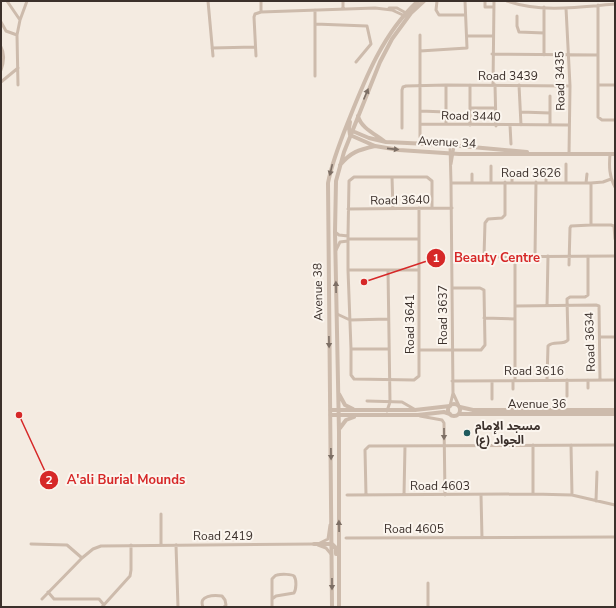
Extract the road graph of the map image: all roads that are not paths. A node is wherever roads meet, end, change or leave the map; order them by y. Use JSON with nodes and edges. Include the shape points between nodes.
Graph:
{"nodes":[{"id":1,"x":7,"y":1,"type":"edge"},
{"id":2,"x":27,"y":1,"type":"edge"},
{"id":3,"x":208,"y":1,"type":"edge"},
{"id":4,"x":260,"y":1,"type":"edge"},
{"id":5,"x":343,"y":1,"type":"edge"},
{"id":6,"x":418,"y":1,"type":"edge"},
{"id":7,"x":424,"y":1,"type":"edge"},
{"id":8,"x":437,"y":1,"type":"edge"},
{"id":9,"x":465,"y":1,"type":"edge"},
{"id":10,"x":485,"y":1,"type":"edge"},
{"id":11,"x":494,"y":1,"type":"edge"},
{"id":12,"x":507,"y":1,"type":"edge"},
{"id":13,"x":531,"y":1,"type":"edge"},
{"id":14,"x":615,"y":4,"type":"edge"},
{"id":15,"x":598,"y":5,"type":"junction"},
{"id":16,"x":531,"y":6,"type":"junction"},
{"id":17,"x":494,"y":7,"type":"junction"},
{"id":18,"x":544,"y":7,"type":"junction"},
{"id":19,"x":566,"y":8,"type":"junction"},
{"id":20,"x":343,"y":9,"type":"junction"},
{"id":21,"x":315,"y":10,"type":"junction"},
{"id":22,"x":261,"y":12,"type":"junction"},
{"id":23,"x":411,"y":13,"type":"junction"},
{"id":24,"x":405,"y":15,"type":"junction"},
{"id":25,"x":465,"y":15,"type":"junction"},
{"id":26,"x":517,"y":16,"type":"dead end"},
{"id":27,"x":20,"y":20,"type":"junction"},
{"id":28,"x":404,"y":23,"type":"junction"},
{"id":29,"x":1,"y":24,"type":"edge"},
{"id":30,"x":315,"y":24,"type":"junction"},
{"id":31,"x":544,"y":32,"type":"junction"},
{"id":32,"x":17,"y":35,"type":"junction"},
{"id":33,"x":420,"y":35,"type":"dead end"},
{"id":34,"x":467,"y":36,"type":"junction"},
{"id":35,"x":493,"y":36,"type":"junction"},
{"id":36,"x":1,"y":47,"type":"edge"},
{"id":37,"x":255,"y":47,"type":"junction"},
{"id":38,"x":212,"y":48,"type":"junction"},
{"id":39,"x":420,"y":51,"type":"junction"},
{"id":40,"x":492,"y":54,"type":"junction"},
{"id":41,"x":544,"y":55,"type":"junction"},
{"id":42,"x":568,"y":55,"type":"junction"},
{"id":43,"x":598,"y":55,"type":"junction"},
{"id":44,"x":213,"y":56,"type":"dead end"},
{"id":45,"x":256,"y":56,"type":"dead end"},
{"id":46,"x":356,"y":62,"type":"dead end"},
{"id":47,"x":18,"y":68,"type":"junction"},
{"id":48,"x":1,"y":70,"type":"edge"},
{"id":49,"x":315,"y":76,"type":"dead end"},
{"id":50,"x":1,"y":82,"type":"edge"},
{"id":51,"x":18,"y":85,"type":"dead end"},
{"id":52,"x":446,"y":85,"type":"junction"},
{"id":53,"x":470,"y":85,"type":"junction"},
{"id":54,"x":494,"y":85,"type":"junction"},
{"id":55,"x":519,"y":85,"type":"junction"},
{"id":56,"x":599,"y":85,"type":"junction"},
{"id":57,"x":615,"y":85,"type":"edge"},
{"id":58,"x":420,"y":86,"type":"junction"},
{"id":59,"x":570,"y":86,"type":"junction"},
{"id":60,"x":550,"y":96,"type":"dead end"},
{"id":61,"x":356,"y":101,"type":"junction"},
{"id":62,"x":470,"y":108,"type":"junction"},
{"id":63,"x":495,"y":108,"type":"junction"},
{"id":64,"x":420,"y":111,"type":"junction"},
{"id":65,"x":446,"y":112,"type":"junction"},
{"id":66,"x":520,"y":112,"type":"junction"},
{"id":67,"x":550,"y":113,"type":"junction"},
{"id":68,"x":358,"y":114,"type":"junction"},
{"id":69,"x":615,"y":120,"type":"edge"},
{"id":70,"x":420,"y":124,"type":"junction"},
{"id":71,"x":446,"y":124,"type":"junction"},
{"id":72,"x":470,"y":125,"type":"junction"},
{"id":73,"x":510,"y":125,"type":"junction"},
{"id":74,"x":521,"y":125,"type":"junction"},
{"id":75,"x":550,"y":125,"type":"junction"},
{"id":76,"x":569,"y":125,"type":"junction"},
{"id":77,"x":496,"y":126,"type":"junction"},
{"id":78,"x":402,"y":128,"type":"dead end"},
{"id":79,"x":351,"y":130,"type":"junction"},
{"id":80,"x":343,"y":134,"type":"junction"},
{"id":81,"x":350,"y":136,"type":"junction"},
{"id":82,"x":420,"y":137,"type":"dead end"},
{"id":83,"x":386,"y":142,"type":"junction"},
{"id":84,"x":511,"y":144,"type":"dead end"},
{"id":85,"x":375,"y":146,"type":"junction"},
{"id":86,"x":452,"y":146,"type":"junction"},
{"id":87,"x":451,"y":153,"type":"junction"},
{"id":88,"x":551,"y":154,"type":"junction"},
{"id":89,"x":569,"y":154,"type":"junction"},
{"id":90,"x":610,"y":154,"type":"junction"},
{"id":91,"x":615,"y":154,"type":"edge"},
{"id":92,"x":566,"y":164,"type":"dead end"},
{"id":93,"x":491,"y":166,"type":"dead end"},
{"id":94,"x":339,"y":167,"type":"junction"},
{"id":95,"x":472,"y":174,"type":"dead end"},
{"id":96,"x":512,"y":174,"type":"dead end"},
{"id":97,"x":546,"y":174,"type":"dead end"},
{"id":98,"x":587,"y":174,"type":"dead end"},
{"id":99,"x":392,"y":177,"type":"junction"},
{"id":100,"x":611,"y":179,"type":"junction"},
{"id":101,"x":505,"y":182,"type":"junction"},
{"id":102,"x":512,"y":182,"type":"junction"},
{"id":103,"x":536,"y":182,"type":"junction"},
{"id":104,"x":546,"y":182,"type":"junction"},
{"id":105,"x":566,"y":182,"type":"junction"},
{"id":106,"x":451,"y":183,"type":"junction"},
{"id":107,"x":472,"y":183,"type":"junction"},
{"id":108,"x":491,"y":183,"type":"junction"},
{"id":109,"x":586,"y":183,"type":"junction"},
{"id":110,"x":591,"y":183,"type":"junction"},
{"id":111,"x":615,"y":187,"type":"edge"},
{"id":112,"x":419,"y":208,"type":"junction"},
{"id":113,"x":432,"y":208,"type":"junction"},
{"id":114,"x":452,"y":208,"type":"junction"},
{"id":115,"x":348,"y":209,"type":"junction"},
{"id":116,"x":392,"y":209,"type":"junction"},
{"id":117,"x":591,"y":225,"type":"junction"},
{"id":118,"x":335,"y":232,"type":"junction"},
{"id":119,"x":348,"y":239,"type":"junction"},
{"id":120,"x":615,"y":239,"type":"edge"},
{"id":121,"x":418,"y":240,"type":"junction"},
{"id":122,"x":336,"y":250,"type":"junction"},
{"id":123,"x":484,"y":256,"type":"junction"},
{"id":124,"x":535,"y":256,"type":"junction"},
{"id":125,"x":548,"y":256,"type":"junction"},
{"id":126,"x":588,"y":256,"type":"junction"},
{"id":127,"x":615,"y":256,"type":"edge"},
{"id":128,"x":452,"y":257,"type":"junction"},
{"id":129,"x":514,"y":257,"type":"junction"},
{"id":130,"x":569,"y":257,"type":"junction"},
{"id":131,"x":568,"y":265,"type":"dead end"},
{"id":132,"x":348,"y":270,"type":"junction"},
{"id":133,"x":388,"y":270,"type":"junction"},
{"id":134,"x":419,"y":270,"type":"junction"},
{"id":135,"x":452,"y":288,"type":"junction"},
{"id":136,"x":516,"y":306,"type":"junction"},
{"id":137,"x":547,"y":306,"type":"junction"},
{"id":138,"x":567,"y":306,"type":"junction"},
{"id":139,"x":337,"y":314,"type":"junction"},
{"id":140,"x":484,"y":318,"type":"junction"},
{"id":141,"x":516,"y":318,"type":"junction"},
{"id":142,"x":388,"y":319,"type":"junction"},
{"id":143,"x":350,"y":320,"type":"junction"},
{"id":144,"x":600,"y":337,"type":"junction"},
{"id":145,"x":615,"y":337,"type":"edge"},
{"id":146,"x":351,"y":349,"type":"junction"},
{"id":147,"x":388,"y":349,"type":"junction"},
{"id":148,"x":420,"y":350,"type":"junction"},
{"id":149,"x":452,"y":350,"type":"junction"},
{"id":150,"x":389,"y":380,"type":"junction"},
{"id":151,"x":514,"y":380,"type":"junction"},
{"id":152,"x":547,"y":380,"type":"junction"},
{"id":153,"x":567,"y":380,"type":"junction"},
{"id":154,"x":588,"y":380,"type":"junction"},
{"id":155,"x":600,"y":380,"type":"junction"},
{"id":156,"x":615,"y":380,"type":"edge"},
{"id":157,"x":452,"y":381,"type":"junction"},
{"id":158,"x":492,"y":381,"type":"junction"},
{"id":159,"x":588,"y":388,"type":"dead end"},
{"id":160,"x":513,"y":389,"type":"dead end"},
{"id":161,"x":338,"y":390,"type":"junction"},
{"id":162,"x":453,"y":393,"type":"junction"},
{"id":163,"x":567,"y":396,"type":"dead end"},
{"id":164,"x":492,"y":399,"type":"dead end"},
{"id":165,"x":367,"y":401,"type":"dead end"},
{"id":166,"x":390,"y":402,"type":"junction"},
{"id":167,"x":450,"y":406,"type":"junction"},
{"id":168,"x":459,"y":406,"type":"junction"},
{"id":169,"x":338,"y":410,"type":"junction"},
{"id":170,"x":387,"y":410,"type":"junction"},
{"id":171,"x":415,"y":410,"type":"junction"},
{"id":172,"x":615,"y":410,"type":"edge"},
{"id":173,"x":330,"y":413,"type":"junction"},
{"id":174,"x":359,"y":413,"type":"junction"},
{"id":175,"x":450,"y":414,"type":"junction"},
{"id":176,"x":459,"y":414,"type":"junction"},
{"id":177,"x":615,"y":414,"type":"edge"},
{"id":178,"x":338,"y":415,"type":"junction"},
{"id":179,"x":418,"y":415,"type":"junction"},
{"id":180,"x":339,"y":432,"type":"junction"},
{"id":181,"x":533,"y":445,"type":"junction"},
{"id":182,"x":571,"y":445,"type":"junction"},
{"id":183,"x":615,"y":445,"type":"edge"},
{"id":184,"x":404,"y":446,"type":"junction"},
{"id":185,"x":444,"y":446,"type":"junction"},
{"id":186,"x":597,"y":472,"type":"dead end"},
{"id":187,"x":533,"y":494,"type":"junction"},
{"id":188,"x":347,"y":495,"type":"dead end"},
{"id":189,"x":366,"y":495,"type":"junction"},
{"id":190,"x":404,"y":495,"type":"junction"},
{"id":191,"x":445,"y":495,"type":"junction"},
{"id":192,"x":481,"y":495,"type":"junction"},
{"id":193,"x":572,"y":495,"type":"junction"},
{"id":194,"x":596,"y":501,"type":"junction"},
{"id":195,"x":615,"y":505,"type":"edge"},
{"id":196,"x":331,"y":508,"type":"junction"},
{"id":197,"x":161,"y":514,"type":"dead end"},
{"id":198,"x":615,"y":537,"type":"edge"},
{"id":199,"x":346,"y":538,"type":"dead end"},
{"id":200,"x":482,"y":538,"type":"junction"},
{"id":201,"x":31,"y":544,"type":"dead end"},
{"id":202,"x":314,"y":544,"type":"junction"},
{"id":203,"x":332,"y":544,"type":"junction"},
{"id":204,"x":131,"y":545,"type":"junction"},
{"id":205,"x":161,"y":545,"type":"junction"},
{"id":206,"x":176,"y":545,"type":"junction"},
{"id":207,"x":332,"y":555,"type":"junction"},
{"id":208,"x":82,"y":558,"type":"junction"},
{"id":209,"x":339,"y":582,"type":"junction"},
{"id":210,"x":428,"y":583,"type":"dead end"},
{"id":211,"x":48,"y":592,"type":"junction"},
{"id":212,"x":42,"y":599,"type":"dead end"},
{"id":213,"x":272,"y":599,"type":"junction"},
{"id":214,"x":103,"y":606,"type":"edge"},
{"id":215,"x":178,"y":607,"type":"edge"},
{"id":216,"x":203,"y":607,"type":"edge"},
{"id":217,"x":224,"y":607,"type":"edge"},
{"id":218,"x":272,"y":607,"type":"edge"},
{"id":219,"x":332,"y":607,"type":"edge"},
{"id":220,"x":339,"y":607,"type":"edge"},
{"id":221,"x":428,"y":607,"type":"edge"}],
"edges":[{"from":1,"to":27,"type":"street"},
{"from":2,"to":27,"type":"street"},
{"from":3,"to":38,"type":"street"},
{"from":4,"to":22,"type":"street"},
{"from":5,"to":20,"type":"street"},
{"from":6,"to":24,"type":"street","name":"Avenue 38"},
{"from":7,"to":23,"type":"street"},
{"from":8,"to":25,"type":"street","via":[[436,10],[439,15]]},
{"from":9,"to":25,"type":"street"},
{"from":10,"to":17,"type":"street","via":[[485,7]]},
{"from":11,"to":17,"type":"street"},
{"from":12,"to":16,"type":"street"},
{"from":13,"to":16,"type":"street"},
{"from":14,"to":15,"type":"street"},
{"from":15,"to":19,"type":"street"},
{"from":15,"to":43,"type":"street"},
{"from":16,"to":18,"type":"street"},
{"from":17,"to":35,"type":"street"},
{"from":18,"to":19,"type":"street"},
{"from":18,"to":31,"type":"street"},
{"from":19,"to":42,"type":"street","name":"Road 3435"},
{"from":20,"to":21,"type":"street"},
{"from":20,"to":24,"type":"street","via":[[397,8]]},
{"from":21,"to":22,"type":"street"},
{"from":21,"to":30,"type":"street"},
{"from":22,"to":37,"type":"street","via":[[254,17]]},
{"from":23,"to":24,"type":"street"},
{"from":23,"to":28,"type":"street"},
{"from":24,"to":28,"type":"street"},
{"from":24,"to":61,"type":"street","name":"Avenue 38","via":[[385,42]]},
{"from":25,"to":34,"type":"street"},
{"from":26,"to":31,"type":"street","via":[[519,32]]},
{"from":27,"to":32,"type":"street"},
{"from":68,"to":28,"type":"street","one_way":true,"via":[[380,62]]},
{"from":29,"to":32,"type":"street","via":[[8,33]]},
{"from":30,"to":46,"type":"street","via":[[367,26],[371,44]]},
{"from":30,"to":49,"type":"street"},
{"from":31,"to":41,"type":"street"},
{"from":32,"to":47,"type":"street"},
{"from":33,"to":39,"type":"street"},
{"from":34,"to":35,"type":"street"},
{"from":34,"to":39,"type":"street","via":[[466,49]]},
{"from":35,"to":40,"type":"street"},
{"from":36,"to":48,"type":"street","via":[[4,52]]},
{"from":37,"to":38,"type":"street"},
{"from":37,"to":45,"type":"street"},
{"from":38,"to":44,"type":"street"},
{"from":39,"to":58,"type":"street"},
{"from":40,"to":41,"type":"street"},
{"from":40,"to":54,"type":"street"},
{"from":41,"to":42,"type":"street"},
{"from":42,"to":43,"type":"street"},
{"from":42,"to":59,"type":"street","name":"Road 3435"},
{"from":43,"to":56,"type":"street"},
{"from":47,"to":50,"type":"street"},
{"from":47,"to":51,"type":"street"},
{"from":52,"to":53,"type":"street","name":"Road 3439"},
{"from":52,"to":58,"type":"street","name":"Road 3439"},
{"from":52,"to":65,"type":"street"},
{"from":53,"to":54,"type":"street","name":"Road 3439"},
{"from":53,"to":62,"type":"street","name":"Road 3439"},
{"from":54,"to":55,"type":"street","name":"Road 3439"},
{"from":54,"to":63,"type":"street"},
{"from":55,"to":59,"type":"street","name":"Road 3439"},
{"from":55,"to":66,"type":"street"},
{"from":56,"to":57,"type":"street"},
{"from":56,"to":69,"type":"street","via":[[599,119]]},
{"from":58,"to":64,"type":"street"},
{"from":58,"to":78,"type":"street","name":"Road 3439","via":[[403,87]]},
{"from":59,"to":76,"type":"street","name":"Road 3435"},
{"from":60,"to":67,"type":"street"},
{"from":61,"to":79,"type":"street","via":[[349,125]]},
{"from":61,"to":80,"type":"street","name":"Avenue 38"},
{"from":62,"to":63,"type":"street"},
{"from":62,"to":72,"type":"street","name":"Road 3439"},
{"from":63,"to":77,"type":"street"},
{"from":64,"to":65,"type":"street","name":"Road 3440"},
{"from":64,"to":70,"type":"street"},
{"from":65,"to":71,"type":"street"},
{"from":66,"to":67,"type":"street"},
{"from":66,"to":74,"type":"street"},
{"from":67,"to":75,"type":"street"},
{"from":68,"to":79,"type":"street"},
{"from":68,"to":83,"type":"street","via":[[362,123]]},
{"from":70,"to":71,"type":"street","name":"Road 3440"},
{"from":70,"to":82,"type":"street"},
{"from":71,"to":72,"type":"street","name":"Road 3440"},
{"from":72,"to":77,"type":"street","name":"Road 3440"},
{"from":73,"to":74,"type":"street","name":"Road 3440"},
{"from":73,"to":77,"type":"street","name":"Road 3440"},
{"from":73,"to":84,"type":"street"},
{"from":74,"to":75,"type":"street","name":"Road 3440"},
{"from":75,"to":76,"type":"street","name":"Road 3440"},
{"from":76,"to":89,"type":"street","name":"Road 3435"},
{"from":79,"to":80,"type":"street"},
{"from":79,"to":81,"type":"street"},
{"from":79,"to":83,"type":"street","name":"Avenue 34"},
{"from":80,"to":173,"type":"street","name":"Avenue 38","one_way":true,"via":[[330,170],[327,190]]},
{"from":81,"to":85,"type":"street","name":"Avenue 34"},
{"from":81,"to":94,"type":"street","name":"Avenue 38"},
{"from":83,"to":86,"type":"street","name":"Avenue 34"},
{"from":85,"to":87,"type":"street","name":"Avenue 34","one_way":true},
{"from":85,"to":94,"type":"street","via":[[354,152]]},
{"from":86,"to":87,"type":"street","name":"Road 3637"},
{"from":86,"to":88,"type":"street","name":"Avenue 34"},
{"from":87,"to":88,"type":"street","name":"Avenue 34"},
{"from":87,"to":106,"type":"street","name":"Road 3637"},
{"from":88,"to":89,"type":"street","name":"Avenue 34"},
{"from":89,"to":90,"type":"street","name":"Avenue 34"},
{"from":90,"to":91,"type":"street","name":"Avenue 34"},
{"from":90,"to":100,"type":"street"},
{"from":92,"to":105,"type":"street"},
{"from":93,"to":108,"type":"street"},
{"from":94,"to":118,"type":"street","name":"Avenue 38","via":[[335,195]]},
{"from":95,"to":107,"type":"street"},
{"from":96,"to":102,"type":"street"},
{"from":97,"to":104,"type":"street"},
{"from":98,"to":109,"type":"street"},
{"from":99,"to":113,"type":"street","via":[[430,178]]},
{"from":99,"to":115,"type":"street","via":[[352,178],[349,183]]},
{"from":99,"to":116,"type":"street"},
{"from":100,"to":110,"type":"street","name":"Road 3626"},
{"from":100,"to":111,"type":"street"},
{"from":101,"to":102,"type":"street","name":"Road 3626"},
{"from":101,"to":108,"type":"street","name":"Road 3626"},
{"from":101,"to":123,"type":"street","via":[[505,215],[485,223]]},
{"from":102,"to":103,"type":"street","name":"Road 3626"},
{"from":103,"to":104,"type":"street","name":"Road 3626"},
{"from":103,"to":124,"type":"street"},
{"from":104,"to":105,"type":"street","name":"Road 3626"},
{"from":105,"to":109,"type":"street","name":"Road 3626"},
{"from":106,"to":107,"type":"street","name":"Road 3626"},
{"from":106,"to":114,"type":"street","name":"Road 3637"},
{"from":107,"to":108,"type":"street","name":"Road 3626"},
{"from":109,"to":110,"type":"street","name":"Road 3626"},
{"from":110,"to":117,"type":"street"},
{"from":112,"to":113,"type":"street","name":"Road 3640"},
{"from":112,"to":116,"type":"street","name":"Road 3640"},
{"from":112,"to":121,"type":"street","name":"Road 3641"},
{"from":113,"to":114,"type":"street","name":"Road 3640"},
{"from":114,"to":128,"type":"street","name":"Road 3637"},
{"from":115,"to":116,"type":"street","name":"Road 3640"},
{"from":115,"to":119,"type":"street"},
{"from":117,"to":120,"type":"street","via":[[614,226]]},
{"from":117,"to":130,"type":"street","via":[[571,226]]},
{"from":118,"to":119,"type":"street"},
{"from":118,"to":122,"type":"street","name":"Avenue 38"},
{"from":119,"to":121,"type":"street"},
{"from":119,"to":122,"type":"street","via":[[340,242]]},
{"from":119,"to":132,"type":"street"},
{"from":121,"to":134,"type":"street","name":"Road 3641"},
{"from":139,"to":122,"type":"street","name":"Avenue 38","one_way":true},
{"from":123,"to":128,"type":"street"},
{"from":123,"to":129,"type":"street"},
{"from":124,"to":125,"type":"street"},
{"from":124,"to":129,"type":"street"},
{"from":125,"to":130,"type":"street"},
{"from":125,"to":137,"type":"street"},
{"from":126,"to":127,"type":"street"},
{"from":126,"to":130,"type":"street"},
{"from":126,"to":138,"type":"street","via":[[588,295],[568,298]]},
{"from":128,"to":135,"type":"street","name":"Road 3637"},
{"from":129,"to":136,"type":"street"},
{"from":130,"to":131,"type":"street"},
{"from":132,"to":133,"type":"street"},
{"from":132,"to":143,"type":"street"},
{"from":133,"to":134,"type":"street"},
{"from":133,"to":142,"type":"street"},
{"from":134,"to":148,"type":"street","name":"Road 3641"},
{"from":135,"to":140,"type":"street","via":[[483,288]]},
{"from":135,"to":149,"type":"street","name":"Road 3637"},
{"from":136,"to":137,"type":"street","name":"Road 3634"},
{"from":136,"to":141,"type":"street"},
{"from":137,"to":138,"type":"street","name":"Road 3634"},
{"from":138,"to":144,"type":"street","name":"Road 3634","via":[[598,306]]},
{"from":138,"to":152,"type":"street","via":[[568,340],[566,343],[552,343],[548,346]]},
{"from":139,"to":143,"type":"street"},
{"from":139,"to":161,"type":"street","name":"Avenue 38"},
{"from":140,"to":141,"type":"street"},
{"from":140,"to":149,"type":"street","via":[[484,348]]},
{"from":141,"to":151,"type":"street"},
{"from":142,"to":143,"type":"street"},
{"from":142,"to":147,"type":"street"},
{"from":143,"to":146,"type":"street"},
{"from":144,"to":145,"type":"street"},
{"from":144,"to":155,"type":"street","name":"Road 3634"},
{"from":146,"to":147,"type":"street"},
{"from":146,"to":150,"type":"street","name":"Road 3641","via":[[353,378]]},
{"from":147,"to":150,"type":"street"},
{"from":148,"to":149,"type":"street"},
{"from":148,"to":150,"type":"street","name":"Road 3641","via":[[418,378]]},
{"from":149,"to":157,"type":"street","name":"Road 3637"},
{"from":150,"to":166,"type":"street"},
{"from":151,"to":152,"type":"street","name":"Road 3616"},
{"from":151,"to":158,"type":"street","name":"Road 3616"},
{"from":151,"to":160,"type":"street"},
{"from":152,"to":153,"type":"street","name":"Road 3616"},
{"from":153,"to":154,"type":"street","name":"Road 3616"},
{"from":153,"to":163,"type":"street"},
{"from":154,"to":155,"type":"street","name":"Road 3616"},
{"from":154,"to":159,"type":"street"},
{"from":155,"to":156,"type":"street","name":"Road 3616"},
{"from":157,"to":158,"type":"street","name":"Road 3616"},
{"from":157,"to":162,"type":"street","name":"Road 3637"},
{"from":158,"to":164,"type":"street"},
{"from":161,"to":169,"type":"street","name":"Avenue 38"},
{"from":161,"to":174,"type":"street","via":[[345,405]]},
{"from":162,"to":167,"type":"street","name":"Road 3637"},
{"from":162,"to":168,"type":"street","name":"Road 3637"},
{"from":165,"to":166,"type":"street"},
{"from":166,"to":170,"type":"street"},
{"from":166,"to":171,"type":"street","via":[[404,402]]},
{"from":167,"to":168,"type":"street"},
{"from":167,"to":171,"type":"street"},
{"from":167,"to":175,"type":"street"},
{"from":168,"to":172,"type":"street","name":"Avenue 36","via":[[474,410]]},
{"from":168,"to":176,"type":"street"},
{"from":169,"to":173,"type":"street"},
{"from":169,"to":174,"type":"street"},
{"from":169,"to":178,"type":"street","name":"Avenue 38"},
{"from":170,"to":171,"type":"street"},
{"from":170,"to":174,"type":"street"},
{"from":173,"to":178,"type":"street"},
{"from":173,"to":196,"type":"street","name":"Avenue 38","one_way":true},
{"from":174,"to":178,"type":"street"},
{"from":174,"to":179,"type":"street"},
{"from":174,"to":180,"type":"street","via":[[346,420]]},
{"from":175,"to":176,"type":"street"},
{"from":175,"to":179,"type":"street","via":[[441,412]]},
{"from":176,"to":177,"type":"street","name":"Avenue 36"},
{"from":178,"to":180,"type":"street","name":"Avenue 38"},
{"from":179,"to":185,"type":"street","one_way":true,"via":[[443,420]]},
{"from":209,"to":180,"type":"street","name":"Avenue 38","one_way":true},
{"from":181,"to":182,"type":"street"},
{"from":181,"to":185,"type":"street"},
{"from":181,"to":187,"type":"street"},
{"from":182,"to":183,"type":"street"},
{"from":182,"to":193,"type":"street"},
{"from":184,"to":185,"type":"street"},
{"from":184,"to":189,"type":"street","via":[[366,448]]},
{"from":184,"to":190,"type":"street"},
{"from":185,"to":191,"type":"street"},
{"from":186,"to":194,"type":"street"},
{"from":187,"to":192,"type":"street","name":"Road 4603"},
{"from":187,"to":193,"type":"street","name":"Road 4603"},
{"from":188,"to":189,"type":"street","name":"Road 4603"},
{"from":189,"to":190,"type":"street","name":"Road 4603"},
{"from":190,"to":191,"type":"street","name":"Road 4603"},
{"from":191,"to":192,"type":"street","name":"Road 4603"},
{"from":192,"to":200,"type":"street"},
{"from":193,"to":194,"type":"street","name":"Road 4603"},
{"from":194,"to":195,"type":"street","name":"Road 4603"},
{"from":196,"to":202,"type":"street","via":[[328,539]]},
{"from":196,"to":203,"type":"street","name":"Avenue 38"},
{"from":197,"to":205,"type":"street"},
{"from":198,"to":200,"type":"street","name":"Road 4605"},
{"from":199,"to":200,"type":"street","name":"Road 4605"},
{"from":201,"to":208,"type":"street","via":[[67,545]]},
{"from":202,"to":203,"type":"street"},
{"from":202,"to":206,"type":"street","name":"Road 2419"},
{"from":202,"to":207,"type":"street","via":[[326,548]]},
{"from":203,"to":207,"type":"street","name":"Avenue 38"},
{"from":203,"to":209,"type":"street","via":[[336,548]]},
{"from":204,"to":205,"type":"street","name":"Road 2419"},
{"from":204,"to":208,"type":"street","name":"Road 2419","via":[[101,546]]},
{"from":204,"to":214,"type":"street","via":[[130,576]]},
{"from":205,"to":206,"type":"street","name":"Road 2419"},
{"from":206,"to":215,"type":"street"},
{"from":207,"to":219,"type":"street","name":"Avenue 38","one_way":true},
{"from":208,"to":211,"type":"street","name":"Road 2419"},
{"from":209,"to":220,"type":"street","name":"Avenue 38"},
{"from":210,"to":221,"type":"street"},
{"from":211,"to":212,"type":"street","name":"Road 2419"},
{"from":211,"to":214,"type":"street","via":[[54,599],[99,599]]},
{"from":213,"to":213,"type":"street","via":[[272,579],[278,575],[294,576],[296,591]]},
{"from":213,"to":218,"type":"street"},
{"from":216,"to":217,"type":"street","via":[[203,599],[215,595],[222,596],[225,600]]}]}
